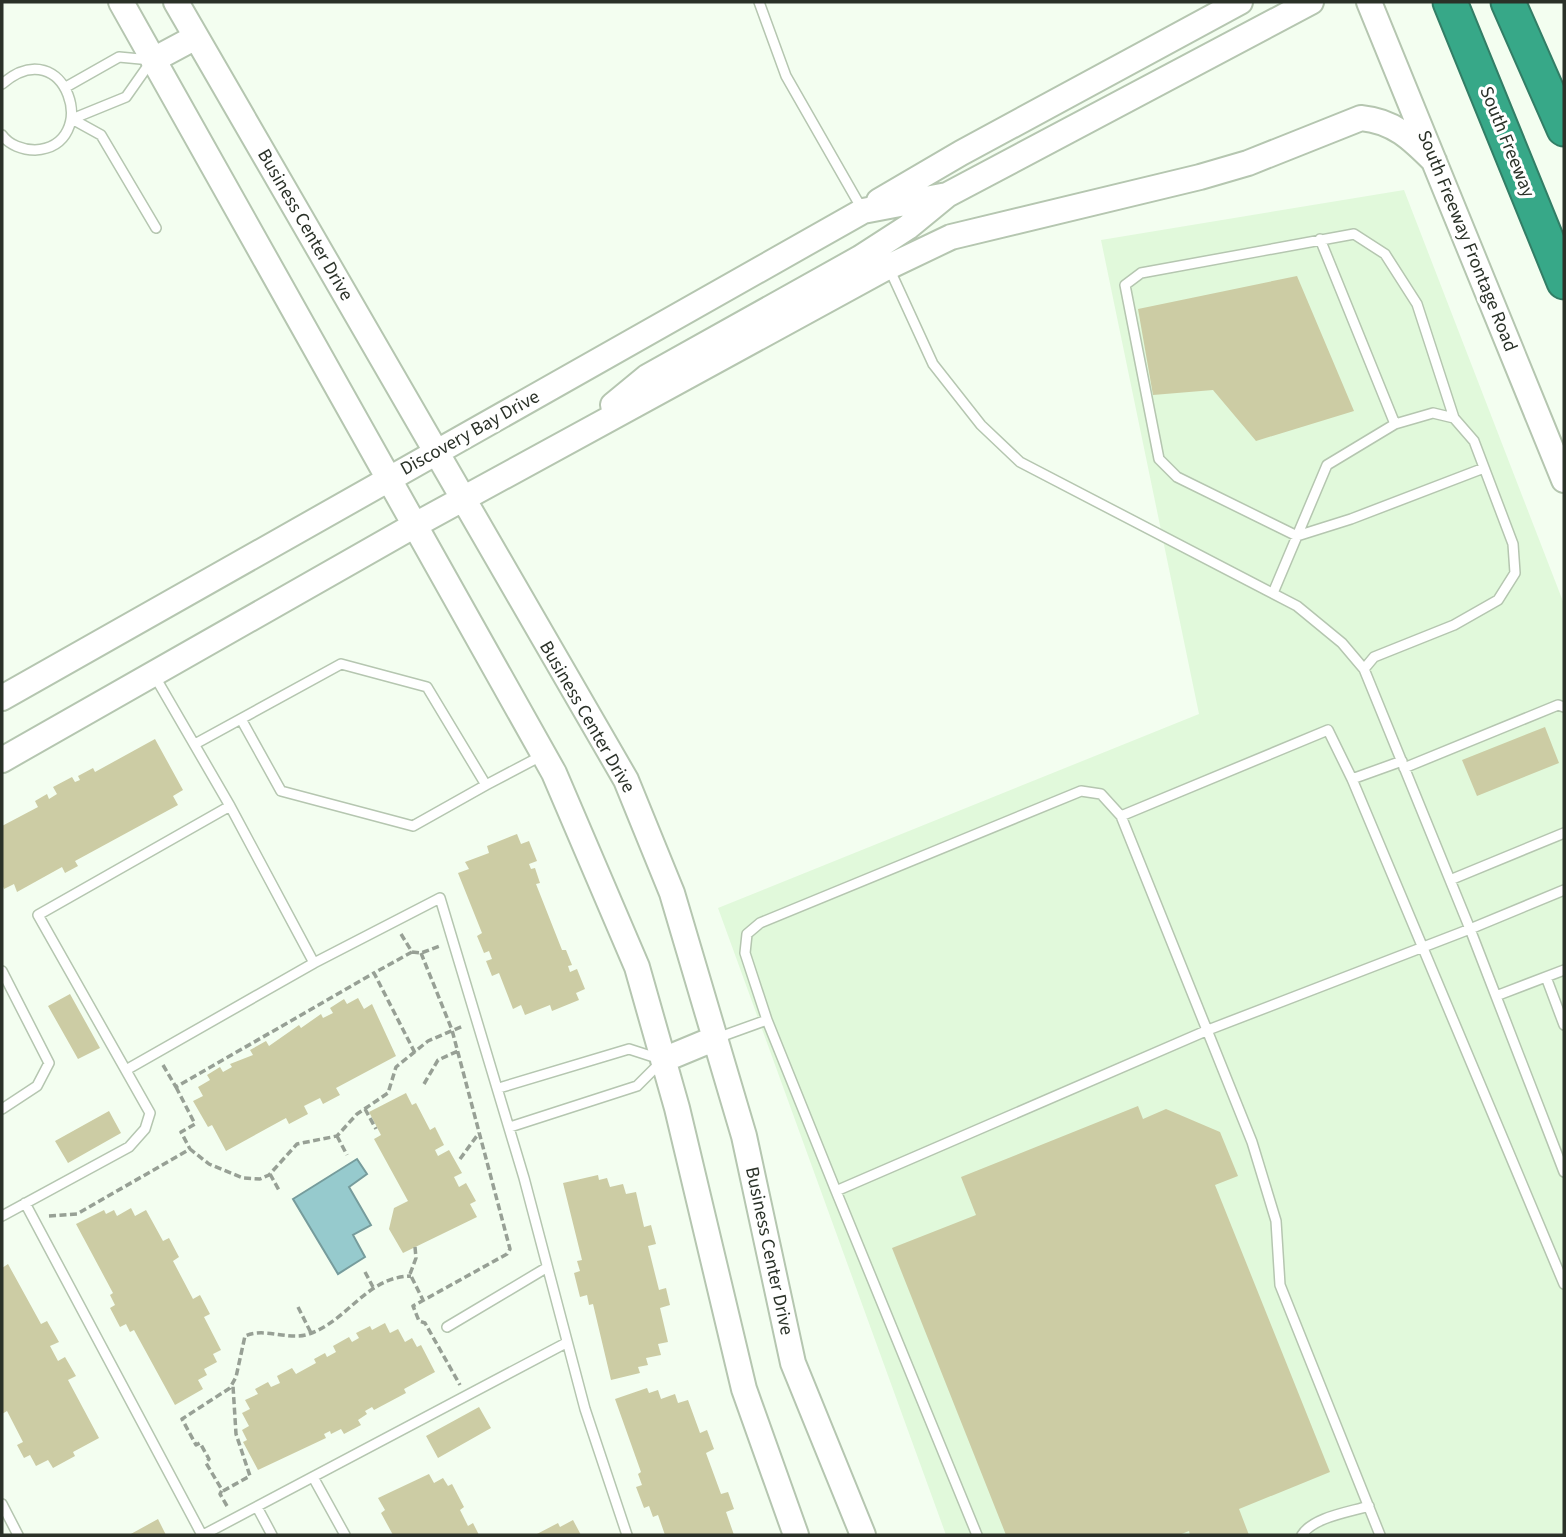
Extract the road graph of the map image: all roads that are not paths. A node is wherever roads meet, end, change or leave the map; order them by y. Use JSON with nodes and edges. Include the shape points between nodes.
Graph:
{"nodes":[{"id":1,"x":121,"y":2,"type":"edge"},
{"id":2,"x":176,"y":2,"type":"edge"},
{"id":3,"x":759,"y":2,"type":"edge"},
{"id":4,"x":1240,"y":2,"type":"edge"},
{"id":5,"x":1311,"y":2,"type":"edge"},
{"id":6,"x":1370,"y":2,"type":"edge"},
{"id":7,"x":1450,"y":2,"type":"edge"},
{"id":8,"x":1508,"y":2,"type":"edge"},
{"id":9,"x":196,"y":37,"type":"junction"},
{"id":10,"x":153,"y":60,"type":"junction"},
{"id":11,"x":2,"y":84,"type":"edge"},
{"id":12,"x":66,"y":87,"type":"junction"},
{"id":13,"x":72,"y":119,"type":"junction"},
{"id":14,"x":1564,"y":129,"type":"edge"},
{"id":15,"x":2,"y":135,"type":"edge"},
{"id":16,"x":1434,"y":161,"type":"junction"},
{"id":17,"x":947,"y":195,"type":"junction"},
{"id":18,"x":863,"y":211,"type":"junction"},
{"id":19,"x":156,"y":228,"type":"dead end"},
{"id":20,"x":1320,"y":239,"type":"junction"},
{"id":21,"x":888,"y":267,"type":"junction"},
{"id":22,"x":1564,"y":282,"type":"edge"},
{"id":23,"x":1454,"y":418,"type":"junction"},
{"id":24,"x":1395,"y":424,"type":"junction"},
{"id":25,"x":437,"y":453,"type":"junction"},
{"id":26,"x":539,"y":459,"type":"junction"},
{"id":27,"x":1484,"y":468,"type":"junction"},
{"id":28,"x":389,"y":478,"type":"junction"},
{"id":29,"x":1564,"y":480,"type":"edge"},
{"id":30,"x":464,"y":500,"type":"junction"},
{"id":31,"x":415,"y":525,"type":"junction"},
{"id":32,"x":1297,"y":536,"type":"junction"},
{"id":33,"x":1273,"y":593,"type":"junction"},
{"id":34,"x":1364,"y":669,"type":"junction"},
{"id":35,"x":154,"y":674,"type":"junction"},
{"id":36,"x":2,"y":698,"type":"edge"},
{"id":37,"x":1564,"y":707,"type":"edge"},
{"id":38,"x":240,"y":719,"type":"junction"},
{"id":39,"x":195,"y":744,"type":"junction"},
{"id":40,"x":543,"y":755,"type":"junction"},
{"id":41,"x":2,"y":760,"type":"edge"},
{"id":42,"x":1403,"y":765,"type":"junction"},
{"id":43,"x":1352,"y":779,"type":"junction"},
{"id":44,"x":486,"y":785,"type":"junction"},
{"id":45,"x":230,"y":806,"type":"junction"},
{"id":46,"x":1121,"y":816,"type":"junction"},
{"id":47,"x":1564,"y":835,"type":"edge"},
{"id":48,"x":1450,"y":880,"type":"junction"},
{"id":49,"x":1564,"y":890,"type":"edge"},
{"id":50,"x":1470,"y":929,"type":"junction"},
{"id":51,"x":1423,"y":948,"type":"junction"},
{"id":52,"x":314,"y":963,"type":"junction"},
{"id":53,"x":1564,"y":970,"type":"edge"},
{"id":54,"x":2,"y":971,"type":"edge"},
{"id":55,"x":1546,"y":977,"type":"junction"},
{"id":56,"x":1496,"y":996,"type":"junction"},
{"id":57,"x":767,"y":1020,"type":"junction"},
{"id":58,"x":1564,"y":1024,"type":"edge"},
{"id":59,"x":1208,"y":1030,"type":"junction"},
{"id":60,"x":716,"y":1038,"type":"junction"},
{"id":61,"x":663,"y":1060,"type":"junction"},
{"id":62,"x":126,"y":1070,"type":"junction"},
{"id":63,"x":499,"y":1088,"type":"junction"},
{"id":64,"x":2,"y":1109,"type":"edge"},
{"id":65,"x":510,"y":1127,"type":"junction"},
{"id":66,"x":1564,"y":1172,"type":"edge"},
{"id":67,"x":836,"y":1191,"type":"junction"},
{"id":68,"x":26,"y":1203,"type":"junction"},
{"id":69,"x":2,"y":1216,"type":"edge"},
{"id":70,"x":546,"y":1268,"type":"junction"},
{"id":71,"x":1564,"y":1284,"type":"edge"},
{"id":72,"x":447,"y":1327,"type":"dead end"},
{"id":73,"x":566,"y":1343,"type":"junction"},
{"id":74,"x":313,"y":1477,"type":"junction"},
{"id":75,"x":2,"y":1504,"type":"edge"},
{"id":76,"x":1369,"y":1506,"type":"junction"},
{"id":77,"x":257,"y":1507,"type":"junction"},
{"id":78,"x":18,"y":1535,"type":"edge"},
{"id":79,"x":203,"y":1535,"type":"edge"},
{"id":80,"x":272,"y":1535,"type":"edge"},
{"id":81,"x":345,"y":1535,"type":"edge"},
{"id":82,"x":627,"y":1535,"type":"edge"},
{"id":83,"x":796,"y":1535,"type":"edge"},
{"id":84,"x":863,"y":1535,"type":"edge"},
{"id":85,"x":977,"y":1535,"type":"edge"},
{"id":86,"x":1302,"y":1535,"type":"edge"},
{"id":87,"x":1380,"y":1535,"type":"edge"}],
"edges":[{"from":1,"to":10,"type":"street"},
{"from":2,"to":9,"type":"street","name":"Business Center Drive"},
{"from":3,"to":18,"type":"lane","via":[[786,76]]},
{"from":4,"to":18,"type":"street","via":[[973,146]]},
{"from":5,"to":17,"type":"street"},
{"from":6,"to":16,"type":"street","name":"South Freeway Frontage Road"},
{"from":7,"to":22,"type":"highway","name":"South Freeway"},
{"from":8,"to":14,"type":"highway"},
{"from":9,"to":10,"type":"street"},
{"from":9,"to":25,"type":"street","name":"Business Center Drive"},
{"from":10,"to":12,"type":"lane","via":[[119,57]]},
{"from":10,"to":13,"type":"lane","via":[[126,97]]},
{"from":10,"to":28,"type":"street"},
{"from":11,"to":12,"type":"lane","via":[[27,69],[56,76]]},
{"from":12,"to":13,"type":"lane"},
{"from":13,"to":15,"type":"lane","via":[[65,134],[37,150],[20,148]]},
{"from":13,"to":19,"type":"lane","via":[[101,135]]},
{"from":16,"to":21,"type":"street","via":[[1408,135],[1380,120],[1361,118],[1200,177],[951,237]]},
{"from":16,"to":29,"type":"street","name":"South Freeway Frontage Road"},
{"from":17,"to":18,"type":"street","name":"Discovery Bay Drive"},
{"from":17,"to":26,"type":"street","via":[[859,258],[647,376]]},
{"from":18,"to":25,"type":"street","name":"Discovery Bay Drive"},
{"from":20,"to":23,"type":"lane","via":[[1354,234],[1385,254],[1417,304]]},
{"from":20,"to":24,"type":"lane"},
{"from":20,"to":32,"type":"lane","via":[[1141,273],[1125,285],[1160,459],[1177,477]]},
{"from":21,"to":26,"type":"street"},
{"from":21,"to":33,"type":"lane","via":[[933,364],[981,425],[1020,462]]},
{"from":23,"to":24,"type":"lane","via":[[1433,413]]},
{"from":23,"to":27,"type":"lane","via":[[1474,440]]},
{"from":24,"to":32,"type":"lane","via":[[1327,465]]},
{"from":25,"to":28,"type":"street","name":"Discovery Bay Drive"},
{"from":25,"to":30,"type":"street","name":"Business Center Drive"},
{"from":26,"to":30,"type":"street"},
{"from":27,"to":32,"type":"lane"},
{"from":27,"to":34,"type":"lane","via":[[1513,544],[1515,573],[1498,600],[1454,625],[1374,656]]},
{"from":28,"to":31,"type":"street"},
{"from":28,"to":36,"type":"street","name":"Discovery Bay Drive"},
{"from":30,"to":31,"type":"street"},
{"from":30,"to":60,"type":"street","name":"Business Center Drive","via":[[626,780],[672,893]]},
{"from":31,"to":35,"type":"street"},
{"from":31,"to":40,"type":"street"},
{"from":32,"to":33,"type":"lane"},
{"from":33,"to":34,"type":"lane","via":[[1297,606],[1342,643]]},
{"from":34,"to":42,"type":"lane"},
{"from":35,"to":39,"type":"lane"},
{"from":35,"to":41,"type":"street"},
{"from":37,"to":42,"type":"lane","via":[[1558,705]]},
{"from":38,"to":39,"type":"lane"},
{"from":38,"to":44,"type":"lane","via":[[281,791],[413,826]]},
{"from":38,"to":44,"type":"lane","via":[[341,664],[427,687]]},
{"from":39,"to":45,"type":"lane"},
{"from":40,"to":44,"type":"lane"},
{"from":40,"to":61,"type":"street","via":[[637,967]]},
{"from":42,"to":43,"type":"lane"},
{"from":42,"to":48,"type":"lane"},
{"from":43,"to":46,"type":"lane","via":[[1328,730]]},
{"from":43,"to":51,"type":"lane"},
{"from":45,"to":52,"type":"lane"},
{"from":45,"to":62,"type":"lane","via":[[38,915]]},
{"from":46,"to":57,"type":"lane","via":[[1101,794],[1081,791],[760,923],[747,934],[745,953]]},
{"from":46,"to":59,"type":"lane"},
{"from":47,"to":48,"type":"lane"},
{"from":48,"to":50,"type":"lane"},
{"from":49,"to":50,"type":"lane"},
{"from":50,"to":51,"type":"lane"},
{"from":50,"to":56,"type":"lane"},
{"from":51,"to":59,"type":"lane"},
{"from":51,"to":71,"type":"lane"},
{"from":52,"to":62,"type":"lane"},
{"from":52,"to":63,"type":"lane","via":[[440,898]]},
{"from":53,"to":55,"type":"lane"},
{"from":54,"to":64,"type":"lane","via":[[48,1063],[37,1086]]},
{"from":55,"to":56,"type":"lane"},
{"from":55,"to":58,"type":"lane"},
{"from":56,"to":66,"type":"lane"},
{"from":57,"to":60,"type":"lane"},
{"from":57,"to":67,"type":"lane"},
{"from":59,"to":67,"type":"lane"},
{"from":59,"to":76,"type":"lane","via":[[1252,1142],[1276,1221],[1280,1285]]},
{"from":60,"to":61,"type":"street"},
{"from":60,"to":84,"type":"street","name":"Business Center Drive","via":[[744,1136],[793,1363]]},
{"from":61,"to":63,"type":"lane","via":[[629,1049]]},
{"from":61,"to":65,"type":"lane","via":[[637,1086]]},
{"from":61,"to":83,"type":"street","via":[[744,1389]]},
{"from":62,"to":68,"type":"lane","via":[[150,1113],[145,1129],[129,1147]]},
{"from":63,"to":65,"type":"lane"},
{"from":65,"to":70,"type":"lane"},
{"from":67,"to":85,"type":"lane"},
{"from":68,"to":69,"type":"lane"},
{"from":68,"to":79,"type":"lane"},
{"from":70,"to":72,"type":"lane"},
{"from":70,"to":73,"type":"lane"},
{"from":73,"to":74,"type":"lane"},
{"from":73,"to":82,"type":"lane"},
{"from":74,"to":77,"type":"lane"},
{"from":74,"to":81,"type":"lane"},
{"from":75,"to":78,"type":"lane"},
{"from":76,"to":86,"type":"lane","via":[[1323,1520]]},
{"from":76,"to":87,"type":"lane"},
{"from":77,"to":79,"type":"lane"},
{"from":77,"to":80,"type":"lane"}]}
